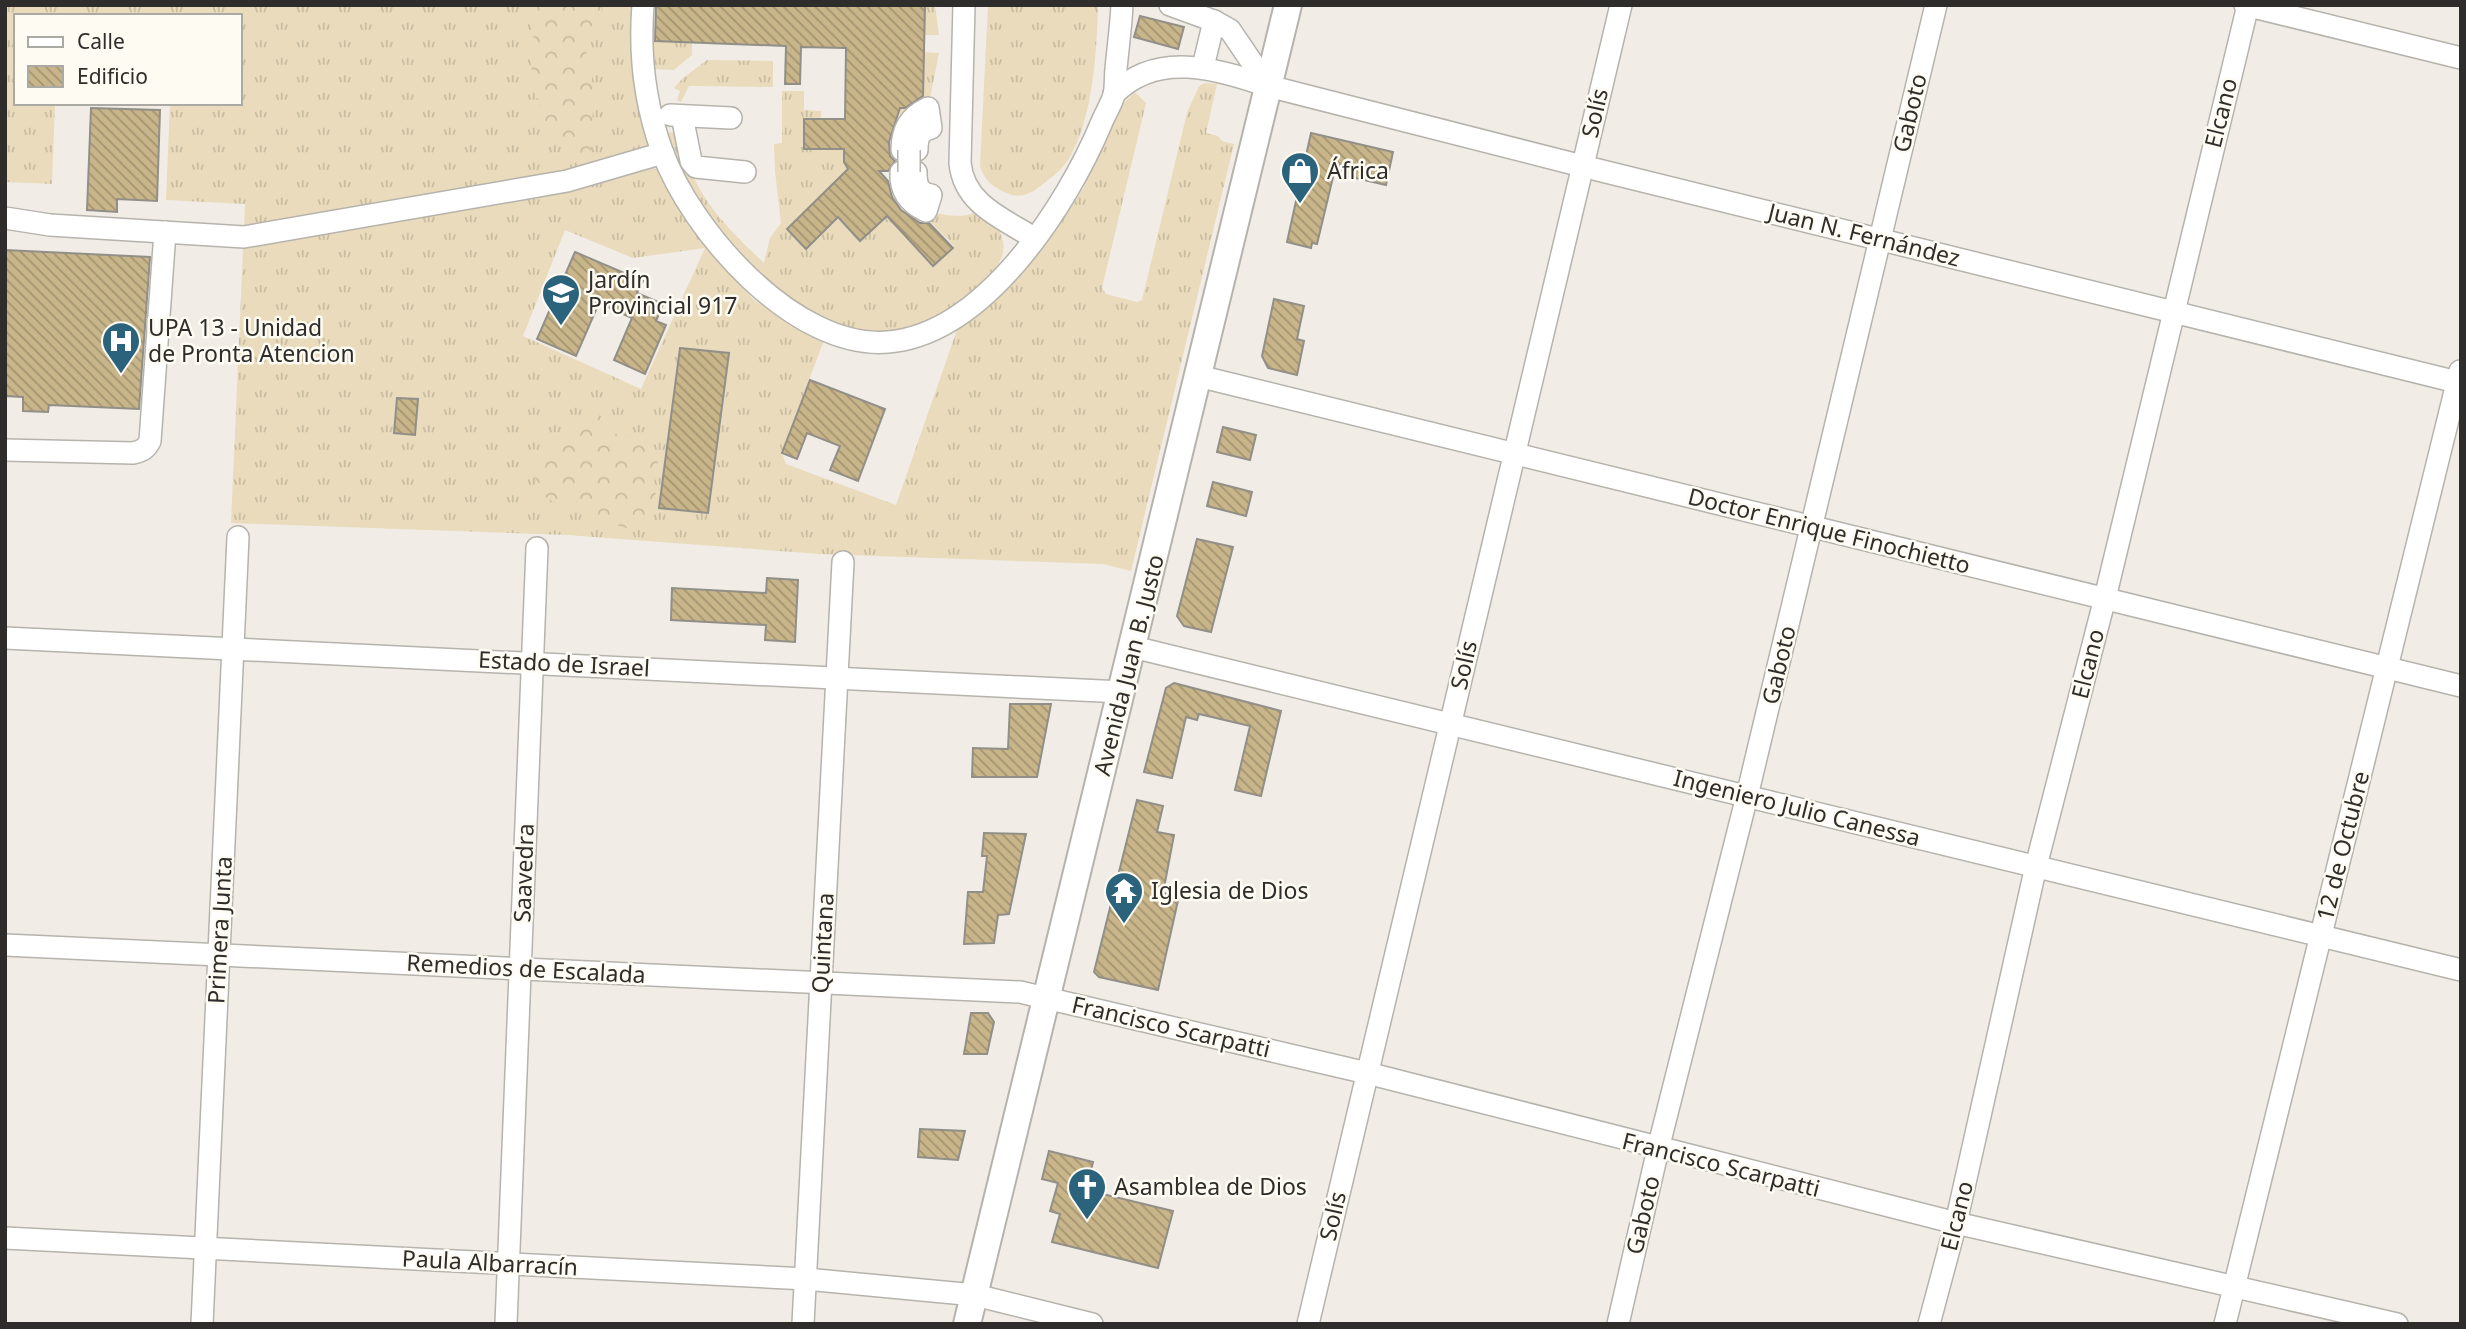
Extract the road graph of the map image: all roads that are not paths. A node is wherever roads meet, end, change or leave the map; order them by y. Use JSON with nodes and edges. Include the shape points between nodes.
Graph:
{"nodes":[{"id":1,"x":643,"y":5,"type":"edge"},
{"id":2,"x":964,"y":5,"type":"edge"},
{"id":3,"x":1122,"y":5,"type":"edge"},
{"id":4,"x":1170,"y":5,"type":"edge"},
{"id":5,"x":1287,"y":5,"type":"edge"},
{"id":6,"x":1620,"y":5,"type":"edge"},
{"id":7,"x":1936,"y":5,"type":"edge"},
{"id":8,"x":2247,"y":5,"type":"edge"},
{"id":9,"x":1214,"y":21,"type":"junction"},
{"id":10,"x":2461,"y":58,"type":"edge"},
{"id":11,"x":1203,"y":67,"type":"junction"},
{"id":12,"x":1268,"y":86,"type":"junction"},
{"id":13,"x":1114,"y":94,"type":"junction"},
{"id":14,"x":651,"y":113,"type":"junction"},
{"id":15,"x":682,"y":116,"type":"junction"},
{"id":16,"x":731,"y":118,"type":"dead end"},
{"id":17,"x":930,"y":118,"type":"dead end"},
{"id":18,"x":663,"y":153,"type":"junction"},
{"id":19,"x":1582,"y":166,"type":"junction"},
{"id":20,"x":745,"y":172,"type":"dead end"},
{"id":21,"x":928,"y":204,"type":"dead end"},
{"id":22,"x":5,"y":218,"type":"edge"},
{"id":23,"x":165,"y":232,"type":"junction"},
{"id":24,"x":1034,"y":238,"type":"junction"},
{"id":25,"x":1881,"y":239,"type":"junction"},
{"id":26,"x":2173,"y":312,"type":"junction"},
{"id":27,"x":1198,"y":376,"type":"junction"},
{"id":28,"x":2460,"y":378,"type":"edge"},
{"id":29,"x":5,"y":450,"type":"edge"},
{"id":30,"x":1514,"y":453,"type":"junction"},
{"id":31,"x":1811,"y":527,"type":"junction"},
{"id":32,"x":238,"y":537,"type":"dead end"},
{"id":33,"x":537,"y":548,"type":"dead end"},
{"id":34,"x":842,"y":562,"type":"dead end"},
{"id":35,"x":2105,"y":598,"type":"junction"},
{"id":36,"x":5,"y":638,"type":"edge"},
{"id":37,"x":1133,"y":647,"type":"junction"},
{"id":38,"x":233,"y":649,"type":"junction"},
{"id":39,"x":533,"y":663,"type":"junction"},
{"id":40,"x":2387,"y":668,"type":"junction"},
{"id":41,"x":837,"y":677,"type":"junction"},
{"id":42,"x":2461,"y":686,"type":"edge"},
{"id":43,"x":1122,"y":692,"type":"junction"},
{"id":44,"x":1450,"y":724,"type":"junction"},
{"id":45,"x":1747,"y":796,"type":"junction"},
{"id":46,"x":2036,"y":866,"type":"junction"},
{"id":47,"x":2321,"y":936,"type":"junction"},
{"id":48,"x":5,"y":945,"type":"edge"},
{"id":49,"x":219,"y":955,"type":"junction"},
{"id":50,"x":520,"y":969,"type":"junction"},
{"id":51,"x":2461,"y":970,"type":"edge"},
{"id":52,"x":821,"y":983,"type":"junction"},
{"id":53,"x":1047,"y":999,"type":"junction"},
{"id":54,"x":1367,"y":1073,"type":"junction"},
{"id":55,"x":1658,"y":1149,"type":"junction"},
{"id":56,"x":1956,"y":1223,"type":"junction"},
{"id":57,"x":5,"y":1238,"type":"edge"},
{"id":58,"x":205,"y":1248,"type":"junction"},
{"id":59,"x":508,"y":1264,"type":"junction"},
{"id":60,"x":806,"y":1279,"type":"junction"},
{"id":61,"x":2235,"y":1286,"type":"junction"},
{"id":62,"x":975,"y":1295,"type":"junction"},
{"id":63,"x":1080,"y":1322,"type":"edge"},
{"id":64,"x":202,"y":1324,"type":"edge"},
{"id":65,"x":506,"y":1324,"type":"edge"},
{"id":66,"x":803,"y":1324,"type":"edge"},
{"id":67,"x":967,"y":1324,"type":"edge"},
{"id":68,"x":1308,"y":1324,"type":"edge"},
{"id":69,"x":1618,"y":1324,"type":"edge"},
{"id":70,"x":1929,"y":1324,"type":"edge"},
{"id":71,"x":2225,"y":1324,"type":"edge"},
{"id":72,"x":2397,"y":1324,"type":"edge"}],
"edges":[{"from":1,"to":14,"type":"street","via":[[641,45]]},
{"from":2,"to":24,"type":"street","via":[[962,180],[980,204]]},
{"from":3,"to":13,"type":"street"},
{"from":4,"to":9,"type":"street"},
{"from":5,"to":12,"type":"main road","name":"Avenida Juan B. Justo"},
{"from":6,"to":19,"type":"street","name":"Solís"},
{"from":7,"to":25,"type":"street","name":"Gaboto"},
{"from":8,"to":10,"type":"street"},
{"from":8,"to":26,"type":"street","name":"Elcano"},
{"from":9,"to":11,"type":"street"},
{"from":9,"to":12,"type":"street","via":[[1230,30]]},
{"from":11,"to":12,"type":"street","name":"Juan N. Fernández"},
{"from":11,"to":13,"type":"street","name":"Juan N. Fernández","via":[[1152,71],[1133,78]]},
{"from":12,"to":19,"type":"street","name":"Juan N. Fernández"},
{"from":12,"to":27,"type":"main road","name":"Avenida Juan B. Justo"},
{"from":13,"to":24,"type":"street","via":[[1079,173]]},
{"from":14,"to":15,"type":"street"},
{"from":14,"to":18,"type":"street"},
{"from":15,"to":16,"type":"street"},
{"from":15,"to":20,"type":"street","via":[[696,167]]},
{"from":17,"to":21,"type":"street","bridge":true,"via":[[932,128],[919,136],[916,150],[909,150],[912,193]]},
{"from":18,"to":23,"type":"street","via":[[567,181],[244,237]]},
{"from":18,"to":24,"type":"street","via":[[694,212],[727,254],[791,311],[846,338],[889,342],[939,327],[980,300]]},
{"from":19,"to":25,"type":"street","name":"Juan N. Fernández"},
{"from":19,"to":30,"type":"street","name":"Solís"},
{"from":22,"to":23,"type":"street"},
{"from":23,"to":29,"type":"street","via":[[148,446],[133,453]]},
{"from":25,"to":26,"type":"street","name":"Juan N. Fernández"},
{"from":25,"to":31,"type":"street","name":"Gaboto"},
{"from":26,"to":28,"type":"street","name":"Juan N. Fernández"},
{"from":26,"to":35,"type":"street","name":"Elcano"},
{"from":27,"to":30,"type":"street","name":"Doctor Enrique Finochietto"},
{"from":27,"to":37,"type":"main road","name":"Avenida Juan B. Justo"},
{"from":28,"to":40,"type":"street","name":"12 de Octubre"},
{"from":30,"to":31,"type":"street","name":"Doctor Enrique Finochietto"},
{"from":30,"to":44,"type":"street","name":"Solís"},
{"from":31,"to":35,"type":"street","name":"Doctor Enrique Finochietto"},
{"from":31,"to":45,"type":"street","name":"Gaboto"},
{"from":32,"to":38,"type":"street","name":"Primera Junta"},
{"from":33,"to":39,"type":"street","name":"Saavedra"},
{"from":34,"to":41,"type":"street","name":"Quintana"},
{"from":35,"to":40,"type":"street","name":"Doctor Enrique Finochietto"},
{"from":35,"to":46,"type":"street","name":"Elcano"},
{"from":36,"to":38,"type":"street","name":"Estado de Israel"},
{"from":37,"to":43,"type":"main road","name":"Avenida Juan B. Justo"},
{"from":37,"to":44,"type":"street","name":"Ingeniero Julio Canessa"},
{"from":38,"to":39,"type":"street","name":"Estado de Israel"},
{"from":38,"to":49,"type":"street","name":"Primera Junta"},
{"from":39,"to":41,"type":"street","name":"Estado de Israel"},
{"from":39,"to":50,"type":"street","name":"Saavedra"},
{"from":40,"to":42,"type":"street","name":"Doctor Enrique Finochietto"},
{"from":40,"to":47,"type":"street","name":"12 de Octubre"},
{"from":41,"to":43,"type":"street","name":"Estado de Israel"},
{"from":41,"to":52,"type":"street","name":"Quintana"},
{"from":43,"to":53,"type":"main road","name":"Avenida Juan B. Justo"},
{"from":44,"to":45,"type":"street","name":"Ingeniero Julio Canessa"},
{"from":44,"to":54,"type":"street","name":"Solís"},
{"from":45,"to":46,"type":"street","name":"Ingeniero Julio Canessa"},
{"from":45,"to":55,"type":"street","name":"Gaboto"},
{"from":46,"to":47,"type":"street","name":"Ingeniero Julio Canessa"},
{"from":46,"to":56,"type":"street","name":"Elcano"},
{"from":47,"to":51,"type":"street","name":"Ingeniero Julio Canessa"},
{"from":47,"to":61,"type":"street","name":"12 de Octubre"},
{"from":48,"to":49,"type":"street","name":"Remedios de Escalada"},
{"from":49,"to":50,"type":"street","name":"Remedios de Escalada"},
{"from":49,"to":58,"type":"street","name":"Primera Junta"},
{"from":50,"to":52,"type":"street","name":"Remedios de Escalada"},
{"from":50,"to":59,"type":"street","name":"Saavedra"},
{"from":52,"to":53,"type":"street","name":"Remedios de Escalada","via":[[1020,992]]},
{"from":52,"to":60,"type":"street","name":"Quintana"},
{"from":53,"to":54,"type":"street","name":"Francisco Scarpatti"},
{"from":53,"to":62,"type":"main road","name":"Avenida Juan B. Justo"},
{"from":54,"to":55,"type":"street","name":"Francisco Scarpatti"},
{"from":54,"to":68,"type":"street","name":"Solís"},
{"from":55,"to":56,"type":"street","name":"Francisco Scarpatti"},
{"from":55,"to":69,"type":"street","name":"Gaboto"},
{"from":56,"to":61,"type":"street","name":"Francisco Scarpatti"},
{"from":56,"to":70,"type":"street","name":"Elcano"},
{"from":57,"to":58,"type":"street","name":"Paula Albarracín"},
{"from":58,"to":59,"type":"street","name":"Paula Albarracín"},
{"from":58,"to":64,"type":"street","name":"Primera Junta"},
{"from":59,"to":60,"type":"street","name":"Paula Albarracín"},
{"from":59,"to":65,"type":"street","name":"Saavedra"},
{"from":60,"to":62,"type":"street","name":"Paula Albarracín"},
{"from":60,"to":66,"type":"street","name":"Quintana"},
{"from":61,"to":71,"type":"street","name":"12 de Octubre"},
{"from":61,"to":72,"type":"street","name":"Francisco Scarpatti"},
{"from":62,"to":63,"type":"street","name":"Paula Albarracín"},
{"from":62,"to":67,"type":"main road","name":"Avenida Juan B. Justo"}]}
